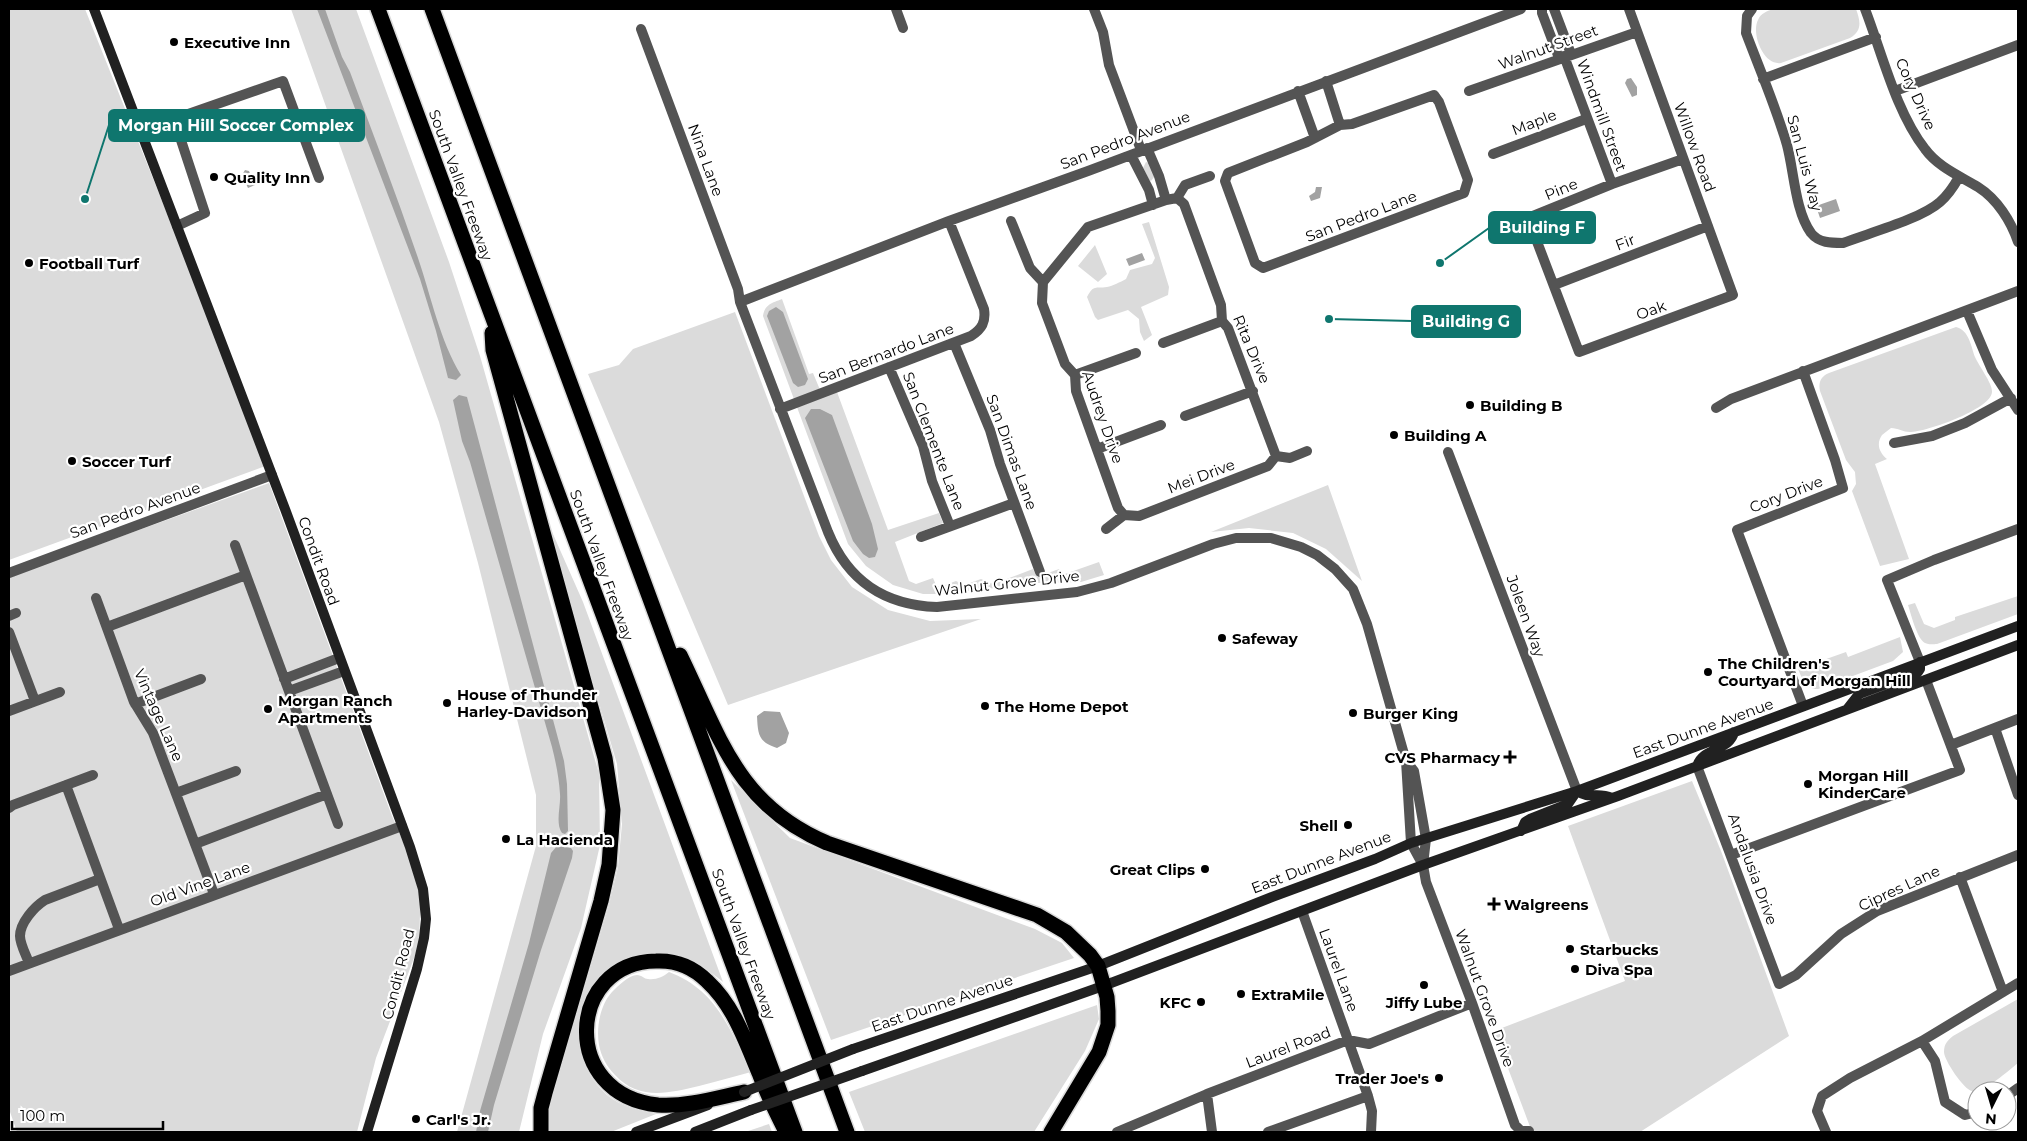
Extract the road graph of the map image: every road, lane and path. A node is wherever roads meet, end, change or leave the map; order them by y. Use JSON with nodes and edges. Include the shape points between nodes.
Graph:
{"nodes":[{"id":1,"x":94,"y":9,"type":"edge"},
{"id":2,"x":378,"y":9,"type":"edge"},
{"id":3,"x":432,"y":9,"type":"edge"},
{"id":4,"x":896,"y":9,"type":"edge"},
{"id":5,"x":1094,"y":9,"type":"edge"},
{"id":6,"x":1521,"y":9,"type":"edge"},
{"id":7,"x":1542,"y":9,"type":"edge"},
{"id":8,"x":1554,"y":9,"type":"edge"},
{"id":9,"x":1628,"y":9,"type":"edge"},
{"id":10,"x":1752,"y":9,"type":"edge"},
{"id":11,"x":1865,"y":9,"type":"edge"},
{"id":12,"x":903,"y":28,"type":"dead end"},
{"id":13,"x":641,"y":29,"type":"dead end"},
{"id":14,"x":1637,"y":32,"type":"junction"},
{"id":15,"x":1876,"y":37,"type":"junction"},
{"id":16,"x":2018,"y":45,"type":"edge"},
{"id":17,"x":1565,"y":56,"type":"junction"},
{"id":18,"x":1763,"y":79,"type":"junction"},
{"id":19,"x":1326,"y":81,"type":"junction"},
{"id":20,"x":1298,"y":91,"type":"junction"},
{"id":21,"x":1469,"y":91,"type":"dead end"},
{"id":22,"x":1895,"y":91,"type":"junction"},
{"id":23,"x":1586,"y":119,"type":"junction"},
{"id":24,"x":1340,"y":125,"type":"junction"},
{"id":25,"x":1315,"y":138,"type":"junction"},
{"id":26,"x":1144,"y":149,"type":"junction"},
{"id":27,"x":1131,"y":154,"type":"junction"},
{"id":28,"x":1493,"y":154,"type":"dead end"},
{"id":29,"x":1683,"y":159,"type":"junction"},
{"id":30,"x":1159,"y":176,"type":"junction"},
{"id":31,"x":1210,"y":176,"type":"dead end"},
{"id":32,"x":1959,"y":177,"type":"junction"},
{"id":33,"x":318,"y":178,"type":"dead end"},
{"id":34,"x":1143,"y":181,"type":"junction"},
{"id":35,"x":1612,"y":184,"type":"junction"},
{"id":36,"x":1177,"y":198,"type":"junction"},
{"id":37,"x":1166,"y":200,"type":"junction"},
{"id":38,"x":1153,"y":205,"type":"junction"},
{"id":39,"x":950,"y":221,"type":"junction"},
{"id":40,"x":1011,"y":221,"type":"dead end"},
{"id":41,"x":177,"y":226,"type":"junction"},
{"id":42,"x":1708,"y":226,"type":"junction"},
{"id":43,"x":2018,"y":242,"type":"edge"},
{"id":44,"x":1043,"y":282,"type":"junction"},
{"id":45,"x":1554,"y":285,"type":"junction"},
{"id":46,"x":2018,"y":291,"type":"edge"},
{"id":47,"x":1733,"y":295,"type":"joint"},
{"id":48,"x":740,"y":302,"type":"junction"},
{"id":49,"x":1967,"y":311,"type":"junction"},
{"id":50,"x":491,"y":317,"type":"junction"},
{"id":51,"x":1222,"y":321,"type":"junction"},
{"id":52,"x":954,"y":343,"type":"junction"},
{"id":53,"x":1163,"y":343,"type":"dead end"},
{"id":54,"x":1579,"y":352,"type":"joint"},
{"id":55,"x":1136,"y":353,"type":"dead end"},
{"id":56,"x":889,"y":367,"type":"junction"},
{"id":57,"x":1803,"y":372,"type":"junction"},
{"id":58,"x":1075,"y":375,"type":"junction"},
{"id":59,"x":1253,"y":391,"type":"junction"},
{"id":60,"x":2011,"y":398,"type":"junction"},
{"id":61,"x":1716,"y":408,"type":"dead end"},
{"id":62,"x":780,"y":409,"type":"junction"},
{"id":63,"x":2018,"y":410,"type":"edge"},
{"id":64,"x":1185,"y":416,"type":"dead end"},
{"id":65,"x":1161,"y":425,"type":"dead end"},
{"id":66,"x":1894,"y":444,"type":"dead end"},
{"id":67,"x":1097,"y":449,"type":"junction"},
{"id":68,"x":1307,"y":451,"type":"dead end"},
{"id":69,"x":1448,"y":452,"type":"dead end"},
{"id":70,"x":1276,"y":456,"type":"junction"},
{"id":71,"x":272,"y":475,"type":"junction"},
{"id":72,"x":1014,"y":503,"type":"junction"},
{"id":73,"x":1124,"y":515,"type":"junction"},
{"id":74,"x":950,"y":526,"type":"junction"},
{"id":75,"x":1106,"y":529,"type":"dead end"},
{"id":76,"x":2018,"y":529,"type":"edge"},
{"id":77,"x":921,"y":537,"type":"dead end"},
{"id":78,"x":236,"y":545,"type":"dead end"},
{"id":79,"x":1040,"y":572,"type":"dead end"},
{"id":80,"x":9,"y":573,"type":"edge"},
{"id":81,"x":246,"y":575,"type":"junction"},
{"id":82,"x":642,"y":578,"type":"junction"},
{"id":83,"x":96,"y":598,"type":"dead end"},
{"id":84,"x":2018,"y":626,"type":"edge"},
{"id":85,"x":106,"y":627,"type":"junction"},
{"id":86,"x":9,"y":632,"type":"edge"},
{"id":87,"x":2018,"y":645,"type":"edge"},
{"id":88,"x":339,"y":658,"type":"junction"},
{"id":89,"x":1920,"y":662,"type":"junction"},
{"id":90,"x":344,"y":671,"type":"junction"},
{"id":91,"x":201,"y":679,"type":"dead end"},
{"id":92,"x":284,"y":679,"type":"junction"},
{"id":93,"x":1926,"y":680,"type":"junction"},
{"id":94,"x":289,"y":691,"type":"junction"},
{"id":95,"x":60,"y":692,"type":"dead end"},
{"id":96,"x":35,"y":701,"type":"junction"},
{"id":97,"x":135,"y":704,"type":"junction"},
{"id":98,"x":1803,"y":706,"type":"junction"},
{"id":99,"x":1847,"y":709,"type":"junction"},
{"id":100,"x":9,"y":711,"type":"edge"},
{"id":101,"x":2018,"y":719,"type":"edge"},
{"id":102,"x":1995,"y":728,"type":"junction"},
{"id":103,"x":1734,"y":732,"type":"junction"},
{"id":104,"x":1951,"y":745,"type":"junction"},
{"id":105,"x":1406,"y":761,"type":"junction"},
{"id":106,"x":1697,"y":766,"type":"junction"},
{"id":107,"x":236,"y":771,"type":"dead end"},
{"id":108,"x":94,"y":775,"type":"dead end"},
{"id":109,"x":66,"y":785,"type":"junction"},
{"id":110,"x":1577,"y":791,"type":"junction"},
{"id":111,"x":176,"y":793,"type":"junction"},
{"id":112,"x":327,"y":794,"type":"junction"},
{"id":113,"x":2018,"y":795,"type":"edge"},
{"id":114,"x":1612,"y":798,"type":"junction"},
{"id":115,"x":9,"y":808,"type":"edge"},
{"id":116,"x":338,"y":824,"type":"dead end"},
{"id":117,"x":402,"y":826,"type":"junction"},
{"id":118,"x":1521,"y":830,"type":"junction"},
{"id":119,"x":1426,"y":839,"type":"junction"},
{"id":120,"x":1411,"y":843,"type":"junction"},
{"id":121,"x":195,"y":844,"type":"junction"},
{"id":122,"x":1732,"y":855,"type":"junction"},
{"id":123,"x":2018,"y":855,"type":"edge"},
{"id":124,"x":1423,"y":865,"type":"junction"},
{"id":125,"x":1960,"y":877,"type":"junction"},
{"id":126,"x":100,"y":879,"type":"junction"},
{"id":127,"x":214,"y":894,"type":"junction"},
{"id":128,"x":1302,"y":910,"type":"junction"},
{"id":129,"x":119,"y":930,"type":"junction"},
{"id":130,"x":29,"y":963,"type":"junction"},
{"id":131,"x":1098,"y":966,"type":"junction"},
{"id":132,"x":9,"y":971,"type":"edge"},
{"id":133,"x":2018,"y":983,"type":"edge"},
{"id":134,"x":1779,"y":984,"type":"joint"},
{"id":135,"x":1103,"y":986,"type":"junction"},
{"id":136,"x":2003,"y":992,"type":"junction"},
{"id":137,"x":1472,"y":1003,"type":"junction"},
{"id":138,"x":1348,"y":1040,"type":"junction"},
{"id":139,"x":1922,"y":1041,"type":"junction"},
{"id":140,"x":744,"y":1092,"type":"junction"},
{"id":141,"x":1207,"y":1094,"type":"junction"},
{"id":142,"x":1368,"y":1096,"type":"junction"},
{"id":143,"x":1967,"y":1114,"type":"edge"},
{"id":144,"x":1529,"y":1131,"type":"dead end"},
{"id":145,"x":367,"y":1132,"type":"edge"},
{"id":146,"x":541,"y":1132,"type":"edge"},
{"id":147,"x":636,"y":1132,"type":"edge"},
{"id":148,"x":695,"y":1132,"type":"edge"},
{"id":149,"x":786,"y":1132,"type":"edge"},
{"id":150,"x":795,"y":1132,"type":"edge"},
{"id":151,"x":847,"y":1132,"type":"edge"},
{"id":152,"x":1051,"y":1132,"type":"edge"},
{"id":153,"x":1117,"y":1132,"type":"edge"},
{"id":154,"x":1212,"y":1132,"type":"edge"},
{"id":155,"x":1268,"y":1132,"type":"edge"},
{"id":156,"x":1371,"y":1132,"type":"edge"},
{"id":157,"x":1826,"y":1132,"type":"edge"}],
"edges":[{"from":1,"to":41,"type":"main road","name":"Condit Road"},
{"from":2,"to":50,"type":"highway","name":"South Valley Freeway"},
{"from":3,"to":82,"type":"highway","name":"South Valley Freeway"},
{"from":4,"to":12,"type":"street"},
{"from":5,"to":26,"type":"street","via":[[1103,32],[1109,66]]},
{"from":6,"to":19,"type":"street","name":"San Pedro Avenue"},
{"from":7,"to":17,"type":"street","name":"Windmill Street"},
{"from":8,"to":17,"type":"street","name":"Windmill Street"},
{"from":9,"to":14,"type":"street","name":"Willow Road"},
{"from":10,"to":18,"type":"street","name":"San Luis Way","via":[[1746,16],[1746,33]]},
{"from":11,"to":15,"type":"street","name":"Cory Drive"},
{"from":13,"to":48,"type":"street","name":"Nina Lane","via":[[738,289]]},
{"from":14,"to":17,"type":"street","name":"Walnut Street"},
{"from":14,"to":29,"type":"street","name":"Willow Road"},
{"from":15,"to":18,"type":"street"},
{"from":15,"to":22,"type":"street","name":"Cory Drive"},
{"from":16,"to":22,"type":"street"},
{"from":17,"to":21,"type":"street","name":"Walnut Street"},
{"from":17,"to":23,"type":"street","name":"Windmill Street"},
{"from":18,"to":32,"type":"street","name":"San Luis Way","via":[[1786,142],[1807,226],[1820,241],[1843,243],[1923,213],[1940,203]]},
{"from":19,"to":20,"type":"street","name":"San Pedro Avenue"},
{"from":19,"to":24,"type":"street"},
{"from":20,"to":25,"type":"street"},
{"from":20,"to":26,"type":"street","name":"San Pedro Avenue"},
{"from":22,"to":32,"type":"street","name":"Cory Drive","via":[[1912,130],[1926,151]]},
{"from":23,"to":28,"type":"street","name":"Maple"},
{"from":23,"to":35,"type":"street","name":"Windmill Street"},
{"from":24,"to":25,"type":"street","name":"San Pedro Lane"},
{"from":24,"to":25,"type":"street","name":"San Pedro Lane","via":[[1352,124],[1434,95],[1468,180],[1464,193],[1263,268],[1255,264],[1225,181],[1228,174]]},
{"from":26,"to":27,"type":"street","name":"San Pedro Avenue"},
{"from":26,"to":30,"type":"street"},
{"from":27,"to":34,"type":"street"},
{"from":27,"to":39,"type":"street","name":"San Pedro Avenue"},
{"from":29,"to":35,"type":"street","name":"Pine"},
{"from":29,"to":42,"type":"street","name":"Willow Road"},
{"from":30,"to":34,"type":"street","via":[[1152,183]]},
{"from":30,"to":37,"type":"street"},
{"from":31,"to":36,"type":"street","via":[[1185,185]]},
{"from":32,"to":43,"type":"street","name":"Cory Drive","via":[[1980,188],[1996,203]]},
{"from":33,"to":41,"type":"street","via":[[283,81],[174,119],[205,213]]},
{"from":34,"to":38,"type":"street"},
{"from":35,"to":45,"type":"street","name":"Pine","via":[[1528,218]]},
{"from":36,"to":37,"type":"street"},
{"from":36,"to":51,"type":"street","name":"Rita Drive","via":[[1184,204],[1221,305]]},
{"from":37,"to":38,"type":"street"},
{"from":38,"to":44,"type":"street","via":[[1088,227]]},
{"from":39,"to":48,"type":"street","name":"San Pedro Avenue"},
{"from":39,"to":52,"type":"street","name":"San Bernardo Lane","via":[[985,318],[980,330]]},
{"from":40,"to":44,"type":"street","via":[[1030,268]]},
{"from":41,"to":71,"type":"main road","name":"Condit Road"},
{"from":42,"to":45,"type":"street","name":"Fir"},
{"from":42,"to":47,"type":"street","name":"Willow Road"},
{"from":44,"to":58,"type":"street","name":"Audrey Drive","via":[[1042,303],[1065,364]]},
{"from":45,"to":54,"type":"street","name":"Pine"},
{"from":46,"to":49,"type":"street"},
{"from":47,"to":54,"type":"street","name":"Oak"},
{"from":48,"to":62,"type":"street","name":"Walnut Grove Drive"},
{"from":49,"to":57,"type":"street"},
{"from":49,"to":60,"type":"street","via":[[1992,370]]},
{"from":50,"to":146,"type":"highway","via":[[493,350],[596,726],[613,810],[612,846],[605,884],[545,1093]]},
{"from":50,"to":150,"type":"highway","name":"South Valley Freeway"},
{"from":51,"to":53,"type":"street"},
{"from":51,"to":59,"type":"street","name":"Rita Drive","via":[[1228,328]]},
{"from":52,"to":56,"type":"street","name":"San Bernardo Lane"},
{"from":52,"to":72,"type":"street","name":"San Dimas Lane","via":[[990,430]]},
{"from":55,"to":58,"type":"street"},
{"from":56,"to":62,"type":"street","name":"San Bernardo Lane"},
{"from":56,"to":74,"type":"street","name":"San Clemente Lane","via":[[923,446],[932,481]]},
{"from":57,"to":61,"type":"street","via":[[1731,399]]},
{"from":57,"to":98,"type":"street","name":"Cory Drive","via":[[1843,488],[1737,530]]},
{"from":58,"to":67,"type":"street","name":"Audrey Drive","via":[[1076,391]]},
{"from":59,"to":64,"type":"street"},
{"from":59,"to":70,"type":"street","name":"Rita Drive"},
{"from":60,"to":63,"type":"street"},
{"from":60,"to":66,"type":"street","via":[[1965,424],[1932,436]]},
{"from":62,"to":105,"type":"street","name":"Walnut Grove Drive","via":[[842,560],[866,585],[899,602],[937,607],[1077,592],[1236,538],[1271,538],[1317,555],[1353,589],[1367,624]]},
{"from":65,"to":67,"type":"street"},
{"from":67,"to":73,"type":"street","name":"Audrey Drive","via":[[1118,508]]},
{"from":68,"to":70,"type":"street","via":[[1290,458]]},
{"from":69,"to":110,"type":"street","name":"Joleen Way"},
{"from":70,"to":73,"type":"street","name":"Mei Drive","via":[[1268,466],[1250,473],[1139,516]]},
{"from":71,"to":80,"type":"street","name":"San Pedro Avenue"},
{"from":71,"to":88,"type":"main road","name":"Condit Road"},
{"from":72,"to":74,"type":"street"},
{"from":72,"to":79,"type":"street","name":"San Dimas Lane"},
{"from":73,"to":75,"type":"street"},
{"from":74,"to":77,"type":"street"},
{"from":76,"to":89,"type":"street","via":[[1887,580]]},
{"from":78,"to":81,"type":"street"},
{"from":81,"to":85,"type":"street"},
{"from":81,"to":92,"type":"street"},
{"from":82,"to":131,"type":"highway","via":[[732,761],[751,789],[776,814],[827,843],[1037,914],[1080,943]]},
{"from":82,"to":151,"type":"highway","name":"South Valley Freeway"},
{"from":83,"to":85,"type":"street","name":"Vintage Lane"},
{"from":84,"to":89,"type":"main road","name":"East Dunne Avenue"},
{"from":85,"to":97,"type":"street","name":"Vintage Lane"},
{"from":86,"to":96,"type":"street"},
{"from":87,"to":93,"type":"main road"},
{"from":88,"to":90,"type":"main road","name":"Condit Road"},
{"from":88,"to":92,"type":"street"},
{"from":89,"to":98,"type":"main road","name":"East Dunne Avenue"},
{"from":89,"to":99,"type":"main road","via":[[1918,672],[1859,694]]},
{"from":90,"to":94,"type":"street"},
{"from":90,"to":117,"type":"main road","name":"Condit Road"},
{"from":91,"to":97,"type":"street"},
{"from":92,"to":94,"type":"street"},
{"from":93,"to":99,"type":"main road"},
{"from":93,"to":104,"type":"street"},
{"from":94,"to":112,"type":"street"},
{"from":95,"to":96,"type":"street"},
{"from":96,"to":100,"type":"street"},
{"from":97,"to":111,"type":"street","name":"Vintage Lane","via":[[153,733]]},
{"from":98,"to":103,"type":"main road","name":"East Dunne Avenue"},
{"from":99,"to":106,"type":"main road"},
{"from":101,"to":102,"type":"street"},
{"from":102,"to":104,"type":"street"},
{"from":102,"to":113,"type":"street"},
{"from":103,"to":106,"type":"main road","via":[[1728,743],[1703,755]]},
{"from":103,"to":110,"type":"main road","name":"East Dunne Avenue"},
{"from":104,"to":122,"type":"street","via":[[1960,770]]},
{"from":105,"to":119,"type":"street","name":"Walnut Grove Drive","via":[[1414,771]]},
{"from":105,"to":120,"type":"street","name":"Walnut Grove Drive"},
{"from":106,"to":114,"type":"main road"},
{"from":106,"to":122,"type":"street","name":"Andalusia Drive"},
{"from":107,"to":111,"type":"street"},
{"from":108,"to":109,"type":"street"},
{"from":109,"to":115,"type":"street"},
{"from":109,"to":126,"type":"street"},
{"from":110,"to":114,"type":"main road","via":[[1586,796],[1600,794]]},
{"from":110,"to":118,"type":"main road","via":[[1568,804],[1530,818]]},
{"from":110,"to":119,"type":"main road","name":"East Dunne Avenue"},
{"from":111,"to":121,"type":"street","name":"Vintage Lane"},
{"from":112,"to":116,"type":"street"},
{"from":112,"to":121,"type":"street"},
{"from":114,"to":118,"type":"main road"},
{"from":117,"to":127,"type":"street","name":"Old Vine Lane"},
{"from":117,"to":145,"type":"main road","name":"Condit Road","via":[[423,889],[424,938]]},
{"from":118,"to":124,"type":"main road"},
{"from":119,"to":120,"type":"main road","name":"East Dunne Avenue"},
{"from":119,"to":124,"type":"street","name":"Walnut Grove Drive"},
{"from":120,"to":124,"type":"street","name":"Walnut Grove Drive"},
{"from":120,"to":131,"type":"main road","name":"East Dunne Avenue"},
{"from":121,"to":127,"type":"street","name":"Vintage Lane"},
{"from":122,"to":134,"type":"street","name":"Andalusia Drive"},
{"from":123,"to":125,"type":"street","name":"Cipres Lane"},
{"from":124,"to":128,"type":"main road"},
{"from":124,"to":137,"type":"street","name":"Walnut Grove Drive","via":[[1426,882]]},
{"from":125,"to":134,"type":"street","name":"Cipres Lane","via":[[1877,912],[1842,934],[1796,975]]},
{"from":125,"to":136,"type":"street"},
{"from":126,"to":129,"type":"street"},
{"from":126,"to":130,"type":"street","via":[[38,905],[21,927],[19,938]]},
{"from":127,"to":129,"type":"street","name":"Old Vine Lane"},
{"from":128,"to":135,"type":"main road"},
{"from":128,"to":138,"type":"street","name":"Laurel Lane"},
{"from":129,"to":130,"type":"street","name":"Old Vine Lane"},
{"from":130,"to":132,"type":"street","name":"Old Vine Lane"},
{"from":131,"to":135,"type":"highway"},
{"from":131,"to":140,"type":"main road","name":"East Dunne Avenue","bridge":true,"via":[[853,1049]]},
{"from":133,"to":136,"type":"street"},
{"from":135,"to":148,"type":"main road","bridge":true},
{"from":135,"to":152,"type":"highway","via":[[1108,1012],[1104,1040]]},
{"from":136,"to":139,"type":"street"},
{"from":137,"to":138,"type":"street","name":"Laurel Road","via":[[1369,1044]]},
{"from":137,"to":144,"type":"street","name":"Walnut Grove Drive","via":[[1515,1125],[1521,1131]]},
{"from":138,"to":141,"type":"street","name":"Laurel Road"},
{"from":138,"to":142,"type":"street","name":"Laurel Lane"},
{"from":139,"to":143,"type":"street","via":[[1935,1061],[1945,1102]]},
{"from":139,"to":157,"type":"street","via":[[1822,1096],[1817,1111]]},
{"from":140,"to":147,"type":"main road","name":"East Dunne Avenue"},
{"from":140,"to":149,"type":"highway","via":[[695,1102],[657,1105],[634,1100],[607,1084],[594,1066],[586,1044],[588,1016],[598,992],[619,971],[638,962],[674,962],[695,970],[715,988],[734,1015]]},
{"from":141,"to":153,"type":"street","name":"Laurel Road"},
{"from":141,"to":154,"type":"street"},
{"from":142,"to":155,"type":"street"},
{"from":142,"to":156,"type":"street","name":"Laurel Lane","via":[[1372,1111]]}]}
